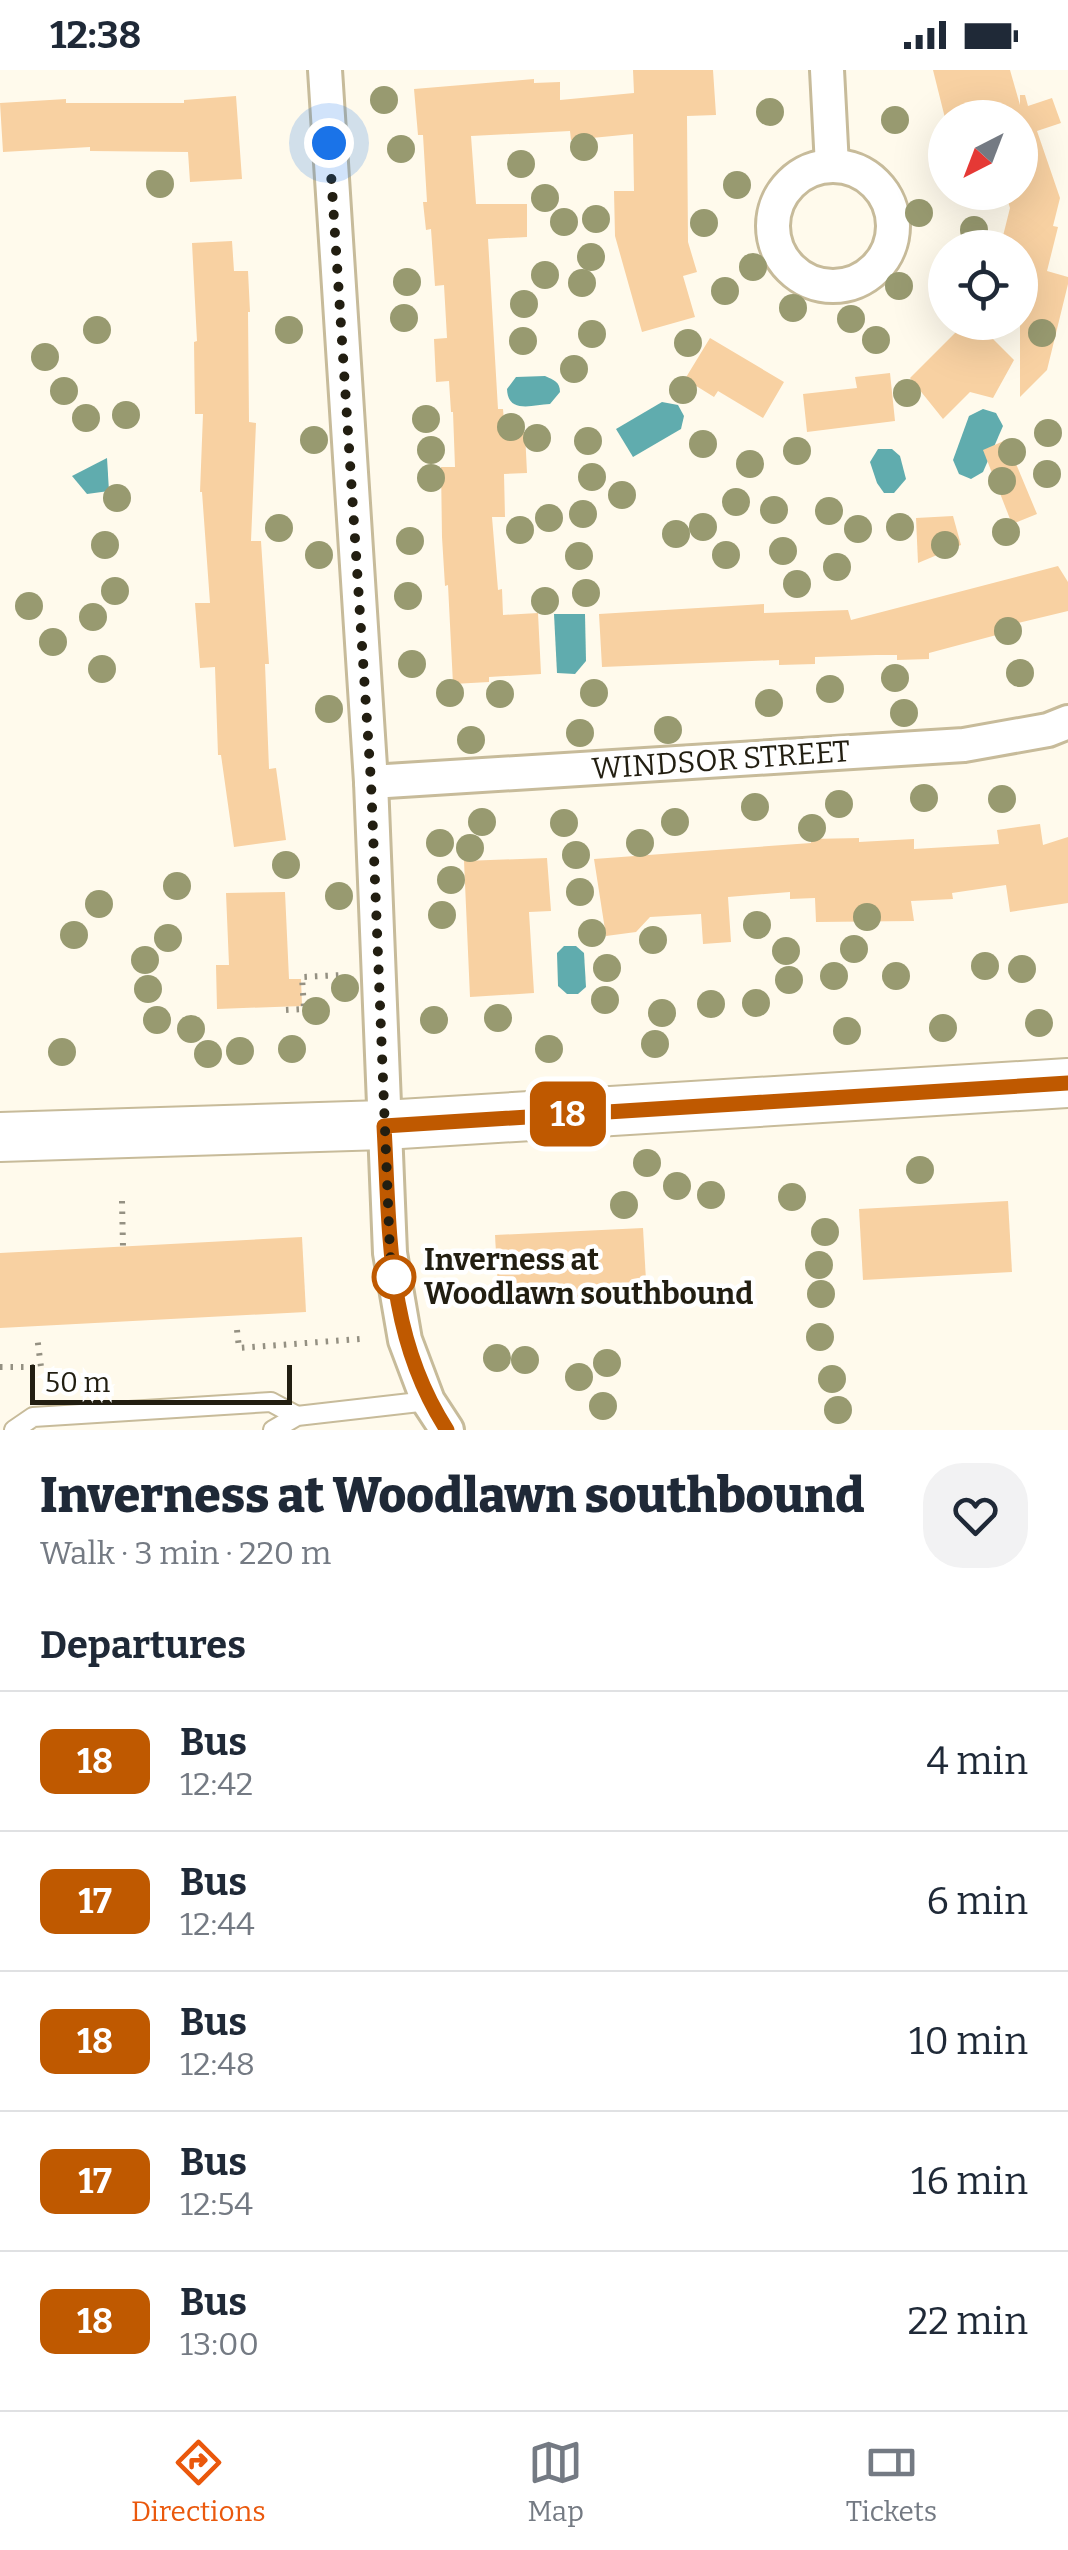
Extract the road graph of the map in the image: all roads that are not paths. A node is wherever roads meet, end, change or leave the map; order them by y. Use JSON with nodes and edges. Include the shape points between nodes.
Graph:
{"nodes":[{"id":1,"x":324,"y":70,"type":"edge"},
{"id":2,"x":827,"y":70,"type":"edge"},
{"id":3,"x":832,"y":166,"type":"dead end"},
{"id":4,"x":1068,"y":722,"type":"edge"},
{"id":5,"x":371,"y":782,"type":"junction"},
{"id":6,"x":1068,"y":1083,"type":"edge"},
{"id":7,"x":384,"y":1126,"type":"junction"},
{"id":8,"x":0,"y":1137,"type":"edge"},
{"id":9,"x":428,"y":1401,"type":"junction"},
{"id":10,"x":297,"y":1416,"type":"junction"},
{"id":11,"x":14,"y":1430,"type":"edge"},
{"id":12,"x":273,"y":1430,"type":"edge"},
{"id":13,"x":447,"y":1430,"type":"edge"}],
"edges":[{"from":1,"to":5,"type":"street"},
{"from":2,"to":3,"type":"street"},
{"from":4,"to":5,"type":"street","name":"WINDSOR STREET","via":[[964,746]]},
{"from":5,"to":7,"type":"street"},
{"from":6,"to":7,"type":"main road"},
{"from":7,"to":8,"type":"main road"},
{"from":7,"to":9,"type":"street","via":[[390,1253],[404,1336]]},
{"from":9,"to":10,"type":"lane"},
{"from":9,"to":13,"type":"street"},
{"from":10,"to":11,"type":"lane","via":[[271,1402],[33,1417]]},
{"from":10,"to":12,"type":"lane"}]}
